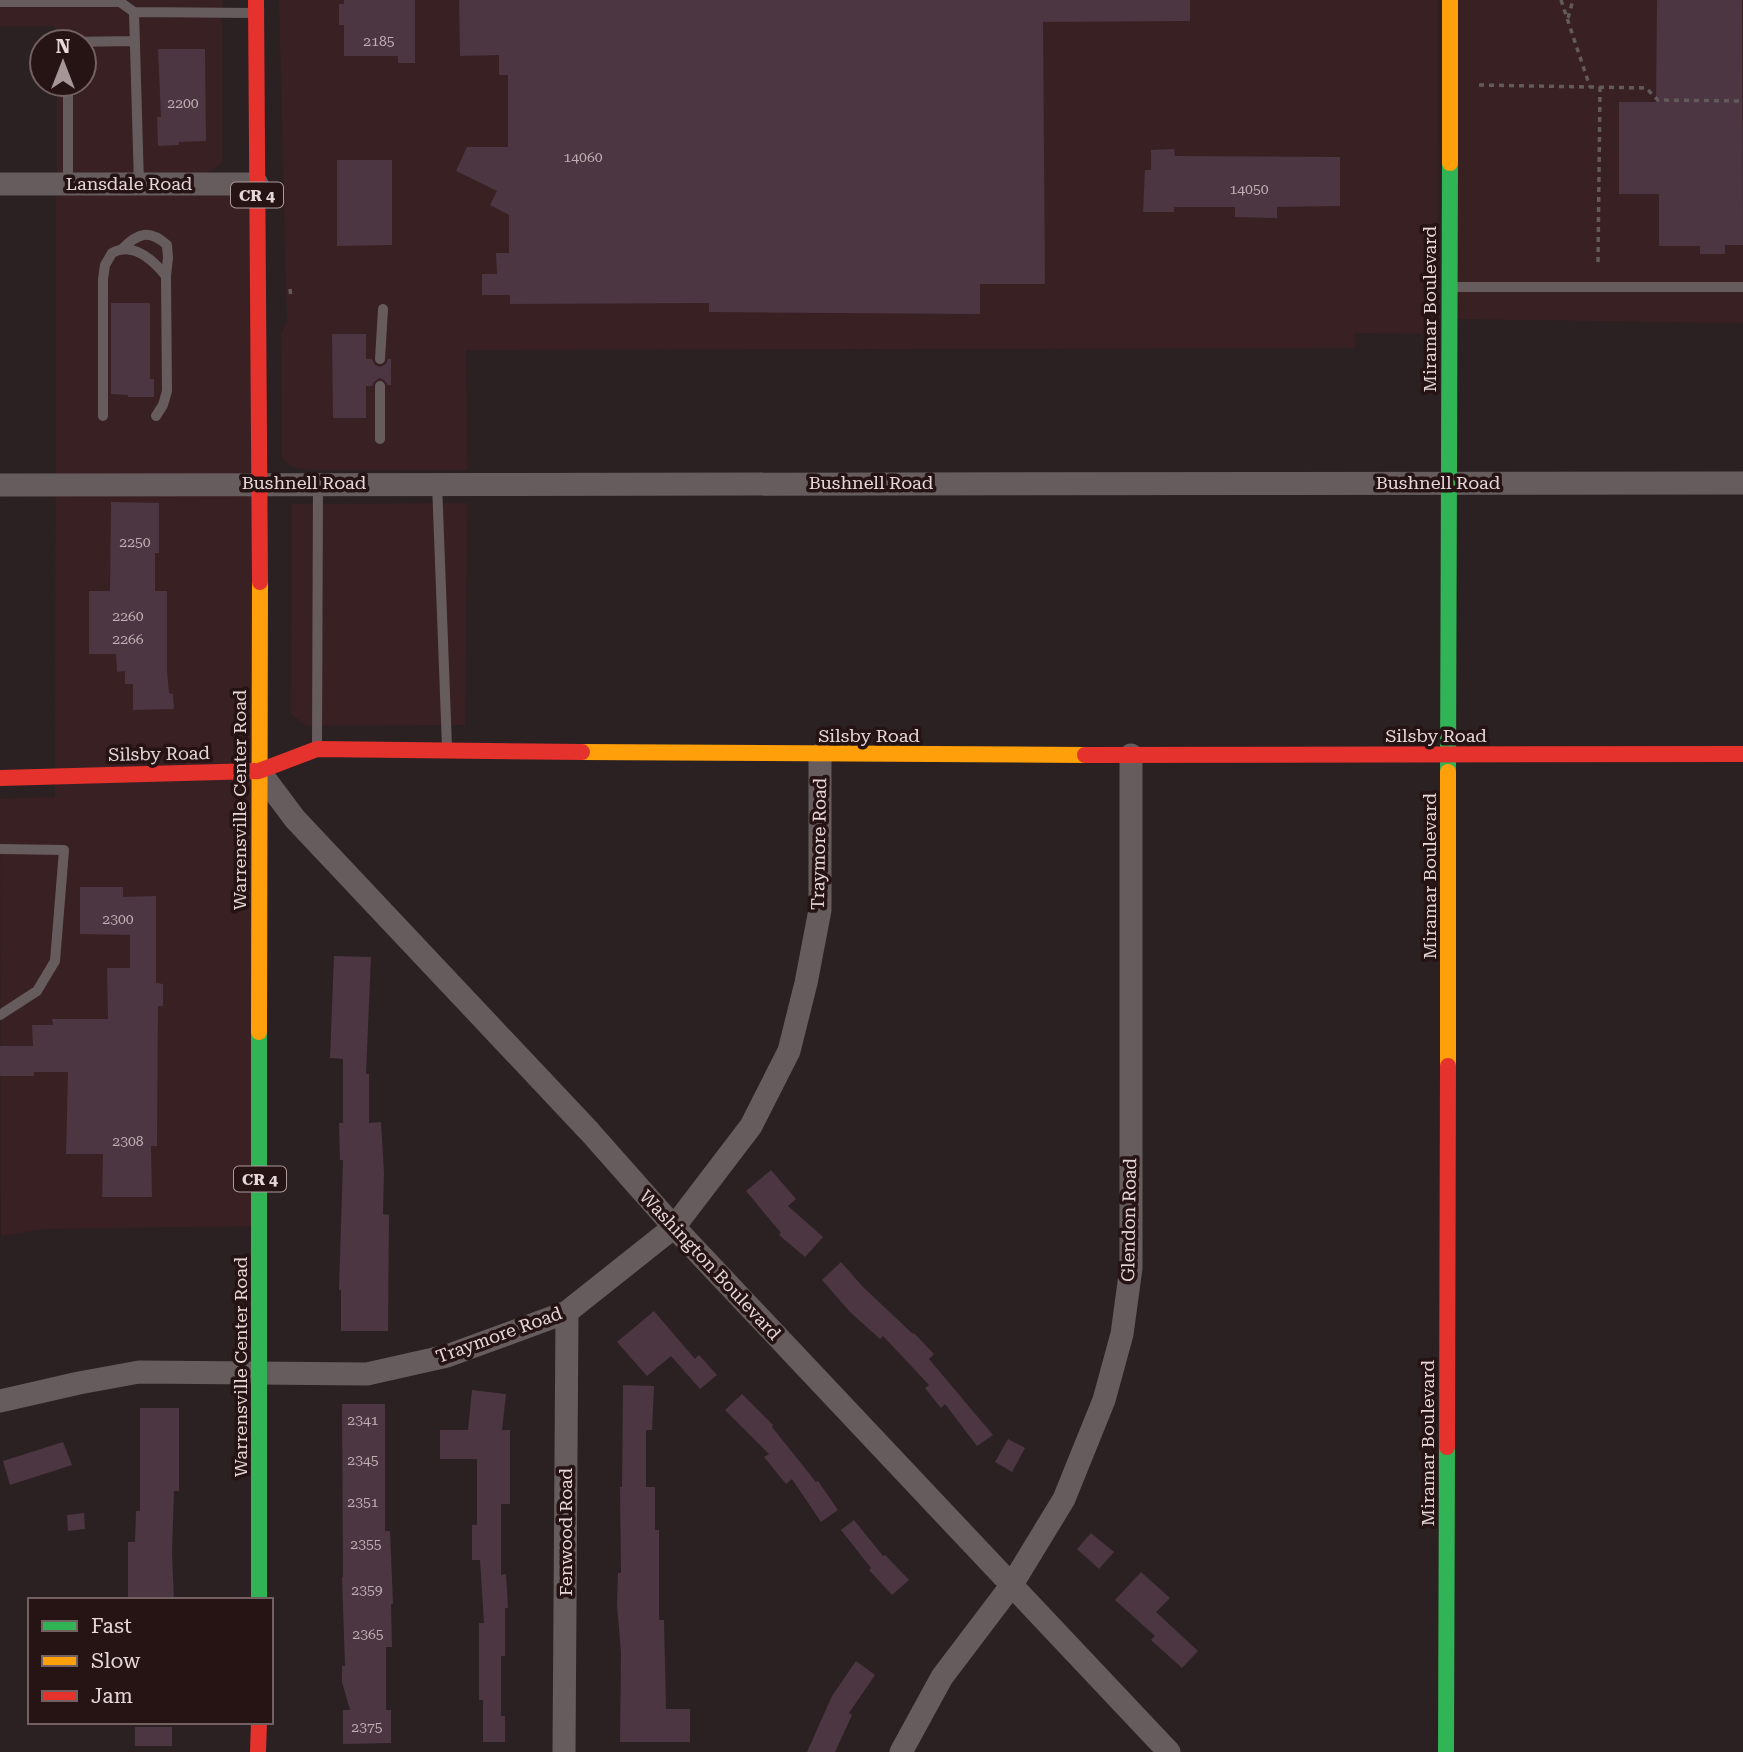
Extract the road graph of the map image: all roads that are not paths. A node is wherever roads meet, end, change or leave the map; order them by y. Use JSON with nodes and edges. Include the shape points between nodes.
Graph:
{"nodes":[{"id":1,"x":1450,"y":0,"type":"edge"},
{"id":2,"x":0,"y":2,"type":"edge"},
{"id":3,"x":256,"y":7,"type":"edge"},
{"id":4,"x":134,"y":12,"type":"junction"},
{"id":5,"x":135,"y":41,"type":"junction"},
{"id":6,"x":98,"y":42,"type":"edge"},
{"id":7,"x":68,"y":98,"type":"edge"},
{"id":8,"x":0,"y":184,"type":"edge"},
{"id":9,"x":68,"y":184,"type":"junction"},
{"id":10,"x":139,"y":184,"type":"junction"},
{"id":11,"x":257,"y":184,"type":"junction"},
{"id":12,"x":122,"y":249,"type":"junction"},
{"id":13,"x":166,"y":276,"type":"junction"},
{"id":14,"x":1449,"y":287,"type":"junction"},
{"id":15,"x":1743,"y":287,"type":"edge"},
{"id":16,"x":383,"y":309,"type":"dead end"},
{"id":17,"x":380,"y":359,"type":"dead end"},
{"id":18,"x":380,"y":386,"type":"dead end"},
{"id":19,"x":103,"y":416,"type":"dead end"},
{"id":20,"x":156,"y":416,"type":"dead end"},
{"id":21,"x":380,"y":439,"type":"dead end"},
{"id":22,"x":1743,"y":483,"type":"edge"},
{"id":23,"x":260,"y":484,"type":"junction"},
{"id":24,"x":318,"y":484,"type":"junction"},
{"id":25,"x":437,"y":484,"type":"junction"},
{"id":26,"x":1449,"y":484,"type":"junction"},
{"id":27,"x":0,"y":485,"type":"edge"},
{"id":28,"x":317,"y":750,"type":"junction"},
{"id":29,"x":447,"y":751,"type":"junction"},
{"id":30,"x":1743,"y":754,"type":"edge"},
{"id":31,"x":820,"y":755,"type":"junction"},
{"id":32,"x":1131,"y":755,"type":"junction"},
{"id":33,"x":1450,"y":755,"type":"junction"},
{"id":34,"x":258,"y":771,"type":"junction"},
{"id":35,"x":0,"y":778,"type":"edge"},
{"id":36,"x":0,"y":849,"type":"edge"},
{"id":37,"x":0,"y":1015,"type":"edge"},
{"id":38,"x":674,"y":1227,"type":"junction"},
{"id":39,"x":567,"y":1312,"type":"junction"},
{"id":40,"x":261,"y":1374,"type":"junction"},
{"id":41,"x":0,"y":1401,"type":"edge"},
{"id":42,"x":1011,"y":1586,"type":"junction"},
{"id":43,"x":260,"y":1598,"type":"edge"},
{"id":44,"x":258,"y":1724,"type":"edge"},
{"id":45,"x":258,"y":1752,"type":"edge"},
{"id":46,"x":564,"y":1752,"type":"edge"},
{"id":47,"x":901,"y":1752,"type":"edge"},
{"id":48,"x":1169,"y":1752,"type":"edge"},
{"id":49,"x":1446,"y":1752,"type":"edge"}],
"edges":[{"from":1,"to":14,"type":"street","name":"Miramar Boulevard"},
{"from":2,"to":4,"type":"lane","via":[[120,2]]},
{"from":3,"to":4,"type":"lane"},
{"from":3,"to":11,"type":"street","name":"Warrensville Center Road","number":"CR 4"},
{"from":4,"to":5,"type":"lane"},
{"from":5,"to":6,"type":"lane"},
{"from":5,"to":10,"type":"lane"},
{"from":7,"to":9,"type":"lane"},
{"from":8,"to":9,"type":"street","name":"Lansdale Road"},
{"from":9,"to":10,"type":"street","name":"Lansdale Road"},
{"from":10,"to":11,"type":"street","name":"Lansdale Road"},
{"from":11,"to":23,"type":"street","name":"Warrensville Center Road","number":"CR 4"},
{"from":12,"to":13,"type":"lane","via":[[136,250]]},
{"from":12,"to":13,"type":"lane","via":[[141,235],[158,237],[167,245]]},
{"from":12,"to":19,"type":"lane","via":[[108,258],[103,279]]},
{"from":13,"to":20,"type":"lane","via":[[167,391]]},
{"from":14,"to":15,"type":"lane"},
{"from":14,"to":26,"type":"street","name":"Miramar Boulevard"},
{"from":16,"to":17,"type":"lane"},
{"from":18,"to":21,"type":"lane"},
{"from":22,"to":26,"type":"street","name":"Bushnell Road"},
{"from":23,"to":24,"type":"street","name":"Bushnell Road"},
{"from":23,"to":27,"type":"street","name":"Bushnell Road"},
{"from":23,"to":34,"type":"street","name":"Warrensville Center Road","number":"CR 4"},
{"from":24,"to":25,"type":"street","name":"Bushnell Road"},
{"from":24,"to":28,"type":"lane"},
{"from":25,"to":26,"type":"street","name":"Bushnell Road"},
{"from":25,"to":29,"type":"lane"},
{"from":26,"to":33,"type":"street","name":"Miramar Boulevard"},
{"from":28,"to":29,"type":"street","name":"Silsby Road"},
{"from":28,"to":34,"type":"street","name":"Silsby Road"},
{"from":29,"to":31,"type":"street","name":"Silsby Road"},
{"from":30,"to":33,"type":"street","name":"Silsby Road"},
{"from":31,"to":32,"type":"street","name":"Silsby Road"},
{"from":31,"to":38,"type":"street","name":"Traymore Road","via":[[820,910],[789,1051],[751,1126]]},
{"from":32,"to":33,"type":"street","name":"Silsby Road"},
{"from":32,"to":42,"type":"street","name":"Glendon Road","via":[[1131,1268],[1122,1334],[1104,1400],[1063,1499]]},
{"from":33,"to":49,"type":"street","name":"Miramar Boulevard"},
{"from":34,"to":35,"type":"street","name":"Silsby Road"},
{"from":34,"to":38,"type":"street","name":"Washington Boulevard","via":[[295,819]]},
{"from":34,"to":40,"type":"street","name":"Warrensville Center Road","number":"CR 4"},
{"from":36,"to":37,"type":"lane","via":[[64,850],[55,961],[37,991]]},
{"from":38,"to":39,"type":"street","name":"Traymore Road"},
{"from":38,"to":42,"type":"street","name":"Washington Boulevard"},
{"from":39,"to":40,"type":"street","name":"Traymore Road","via":[[447,1356],[367,1374]]},
{"from":39,"to":46,"type":"street","name":"Fenwood Road"},
{"from":40,"to":41,"type":"street","name":"Traymore Road","via":[[139,1372]]},
{"from":40,"to":43,"type":"street","name":"Warrensville Center Road","number":"CR 4"},
{"from":42,"to":47,"type":"street","name":"Glendon Road","via":[[942,1677]]},
{"from":42,"to":48,"type":"street","name":"Washington Boulevard"},
{"from":44,"to":45,"type":"street"}]}
